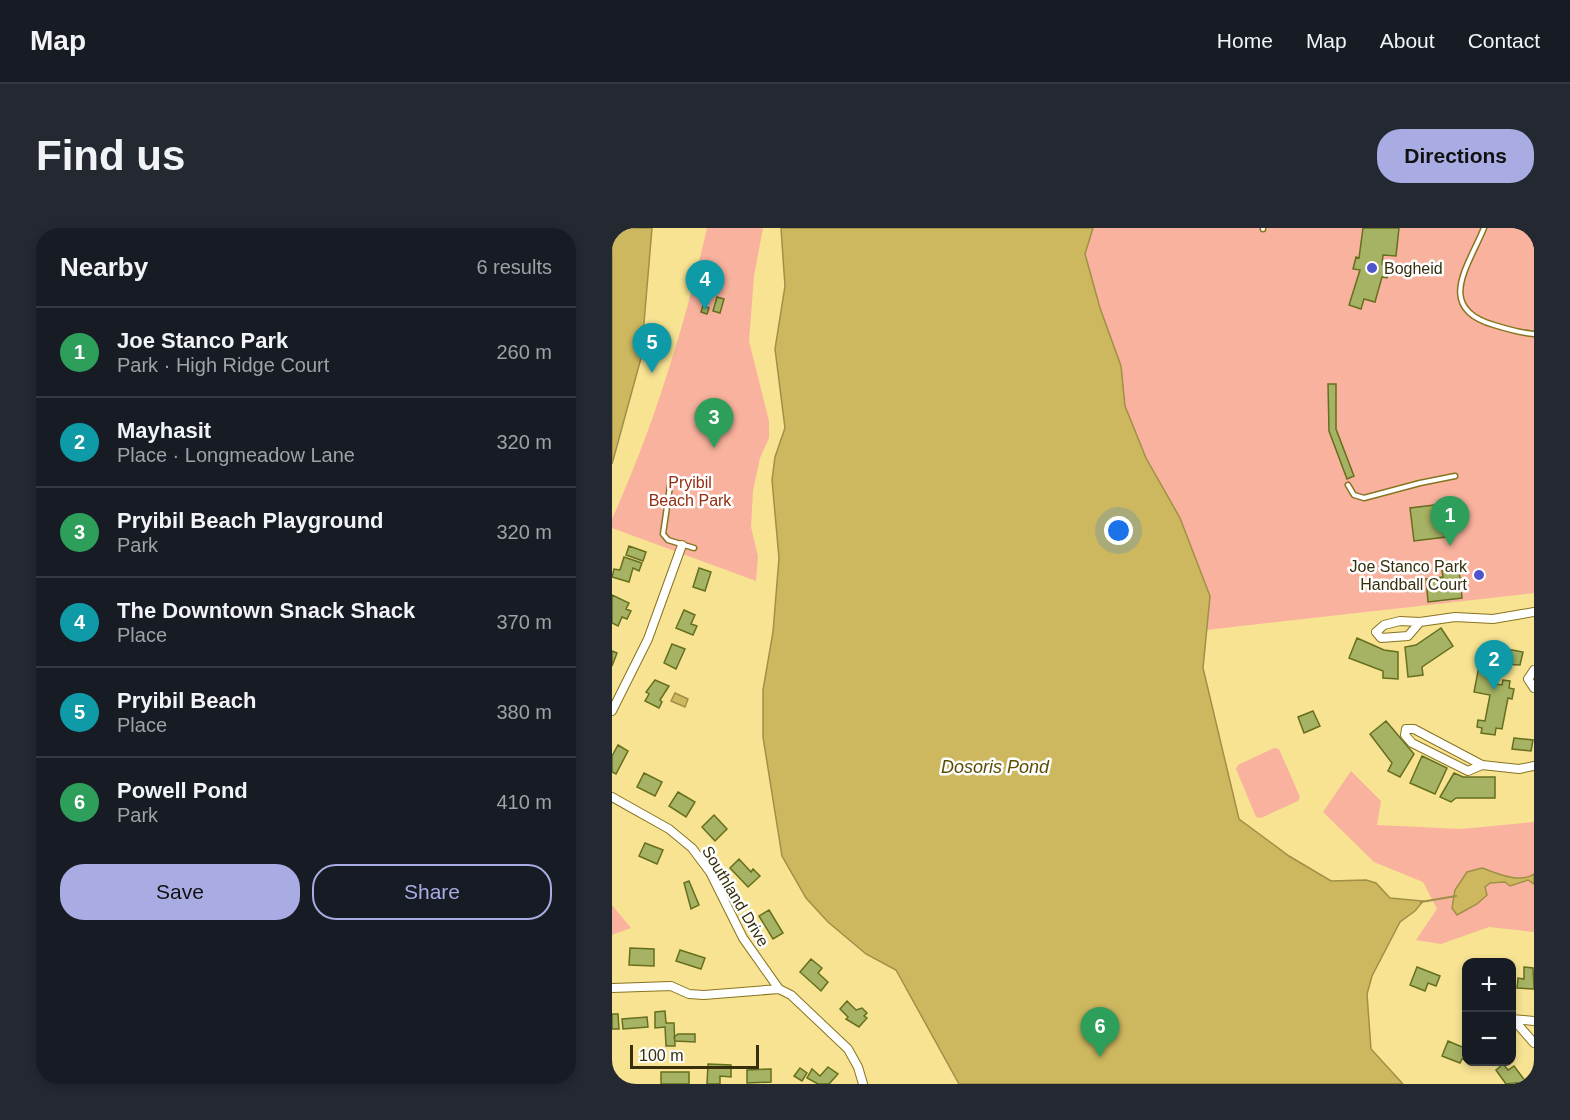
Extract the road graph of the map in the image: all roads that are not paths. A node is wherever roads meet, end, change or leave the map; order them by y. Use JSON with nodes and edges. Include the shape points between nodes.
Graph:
{"nodes":[{"id":1,"x":1484,"y":228,"type":"edge"},
{"id":2,"x":1534,"y":334,"type":"edge"},
{"id":3,"x":1455,"y":476,"type":"dead end"},
{"id":4,"x":1348,"y":485,"type":"dead end"},
{"id":5,"x":670,"y":486,"type":"dead end"},
{"id":6,"x":682,"y":545,"type":"junction"},
{"id":7,"x":694,"y":548,"type":"dead end"},
{"id":8,"x":1534,"y":612,"type":"edge"},
{"id":9,"x":1420,"y":622,"type":"junction"},
{"id":10,"x":1534,"y":669,"type":"edge"},
{"id":11,"x":1534,"y":688,"type":"edge"},
{"id":12,"x":612,"y":711,"type":"edge"},
{"id":13,"x":1482,"y":765,"type":"junction"},
{"id":14,"x":1534,"y":766,"type":"edge"},
{"id":15,"x":612,"y":797,"type":"edge"},
{"id":16,"x":612,"y":988,"type":"edge"},
{"id":17,"x":779,"y":989,"type":"junction"},
{"id":18,"x":1516,"y":1019,"type":"edge"},
{"id":19,"x":1534,"y":1021,"type":"edge"},
{"id":20,"x":1516,"y":1023,"type":"edge"},
{"id":21,"x":1534,"y":1043,"type":"edge"},
{"id":22,"x":863,"y":1084,"type":"edge"}],
"edges":[{"from":1,"to":2,"type":"lane","via":[[1463,277],[1462,306],[1478,320]]},
{"from":3,"to":4,"type":"lane","via":[[1364,498],[1354,495]]},
{"from":5,"to":6,"type":"lane","via":[[663,534]]},
{"from":6,"to":7,"type":"lane"},
{"from":6,"to":12,"type":"street","via":[[648,639]]},
{"from":8,"to":9,"type":"street","via":[[1493,619],[1439,618]]},
{"from":9,"to":9,"type":"street","via":[[1400,621],[1384,625],[1376,632],[1381,638],[1408,636]]},
{"from":10,"to":11,"type":"street","via":[[1528,678]]},
{"from":13,"to":13,"type":"street","via":[[1414,729],[1406,729],[1405,735],[1412,743],[1468,771]]},
{"from":13,"to":14,"type":"street","via":[[1519,769]]},
{"from":15,"to":17,"type":"street","name":"Southland Drive","via":[[669,828],[692,848],[710,872],[743,938]]},
{"from":16,"to":17,"type":"street","via":[[671,986],[704,995]]},
{"from":17,"to":22,"type":"street","name":"Southland Drive","via":[[791,995],[848,1049]]},
{"from":18,"to":19,"type":"street"},
{"from":20,"to":21,"type":"street"}]}
